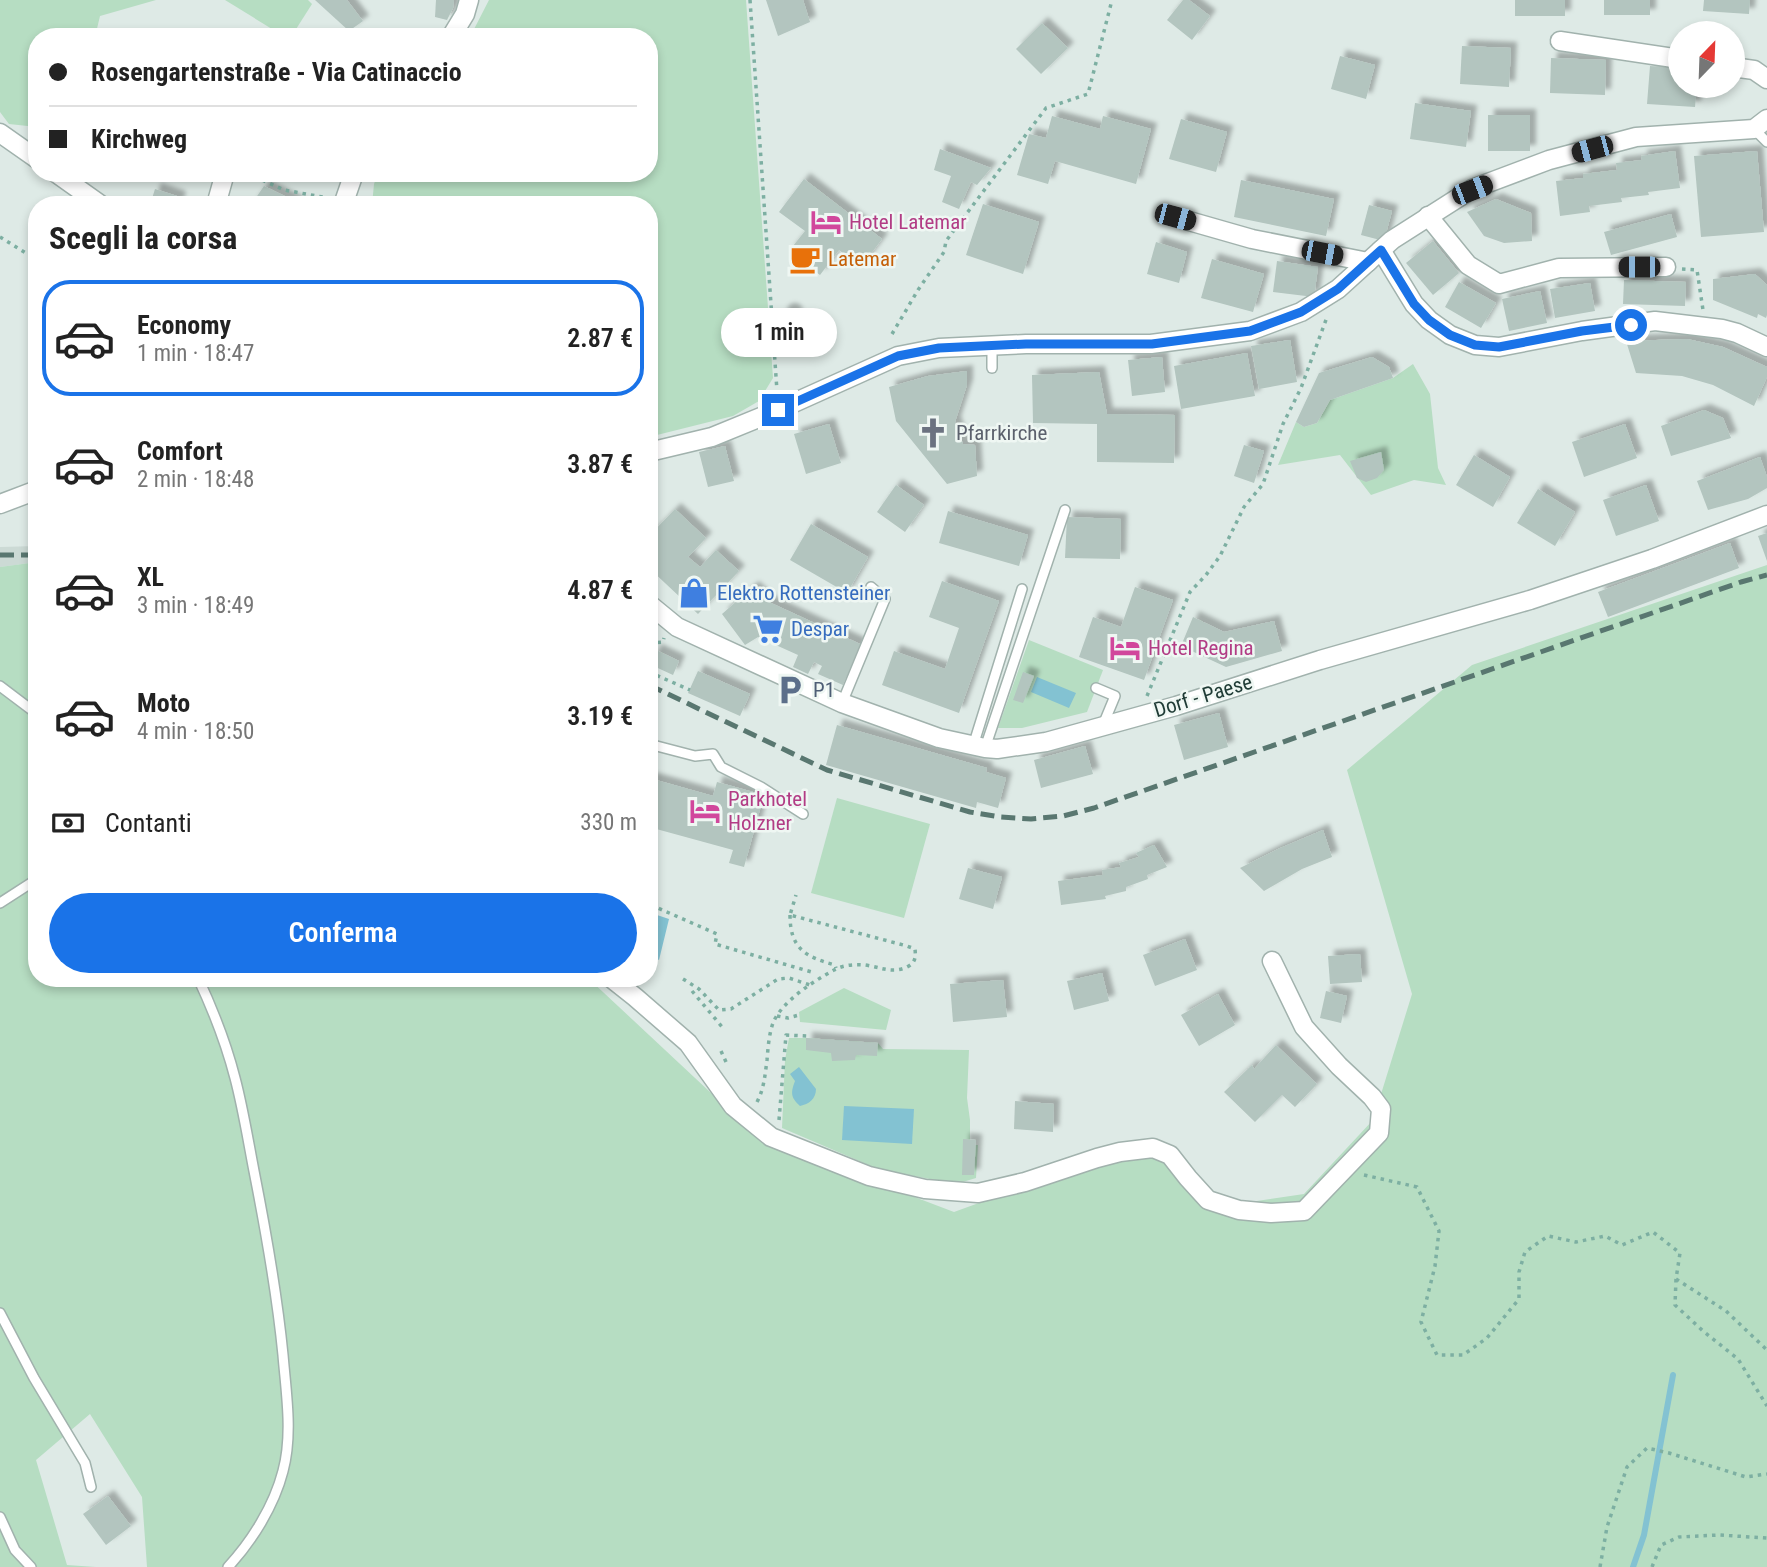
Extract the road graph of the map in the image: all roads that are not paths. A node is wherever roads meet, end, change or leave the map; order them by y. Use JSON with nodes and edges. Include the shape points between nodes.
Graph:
{"nodes":[{"id":1,"x":469,"y":0,"type":"edge"},
{"id":2,"x":456,"y":28,"type":"edge"},
{"id":3,"x":1560,"y":41,"type":"dead end"},
{"id":4,"x":1668,"y":57,"type":"edge"},
{"id":5,"x":1745,"y":69,"type":"edge"},
{"id":6,"x":1767,"y":79,"type":"edge"},
{"id":7,"x":1763,"y":130,"type":"edge"},
{"id":8,"x":0,"y":133,"type":"edge"},
{"id":9,"x":28,"y":153,"type":"edge"},
{"id":10,"x":69,"y":182,"type":"edge"},
{"id":11,"x":88,"y":196,"type":"edge"},
{"id":12,"x":1428,"y":216,"type":"junction"},
{"id":13,"x":1175,"y":217,"type":"dead end"},
{"id":14,"x":1375,"y":256,"type":"junction"},
{"id":15,"x":1666,"y":267,"type":"dead end"},
{"id":16,"x":1767,"y":346,"type":"edge"},
{"id":17,"x":992,"y":347,"type":"junction"},
{"id":18,"x":992,"y":368,"type":"dead end"},
{"id":19,"x":658,"y":450,"type":"edge"},
{"id":20,"x":28,"y":493,"type":"edge"},
{"id":21,"x":0,"y":504,"type":"edge"},
{"id":22,"x":1065,"y":510,"type":"dead end"},
{"id":23,"x":1767,"y":515,"type":"edge"},
{"id":24,"x":872,"y":587,"type":"dead end"},
{"id":25,"x":1022,"y":589,"type":"dead end"},
{"id":26,"x":658,"y":612,"type":"edge"},
{"id":27,"x":0,"y":686,"type":"edge"},
{"id":28,"x":1096,"y":688,"type":"dead end"},
{"id":29,"x":842,"y":703,"type":"junction"},
{"id":30,"x":28,"y":708,"type":"edge"},
{"id":31,"x":1102,"y":726,"type":"junction"},
{"id":32,"x":658,"y":746,"type":"edge"},
{"id":33,"x":979,"y":747,"type":"junction"},
{"id":34,"x":803,"y":814,"type":"dead end"},
{"id":35,"x":28,"y":886,"type":"edge"},
{"id":36,"x":0,"y":903,"type":"edge"},
{"id":37,"x":1272,"y":961,"type":"dead end"},
{"id":38,"x":202,"y":987,"type":"edge"},
{"id":39,"x":622,"y":987,"type":"edge"},
{"id":40,"x":0,"y":1313,"type":"edge"},
{"id":41,"x":91,"y":1487,"type":"dead end"},
{"id":42,"x":0,"y":1517,"type":"edge"},
{"id":43,"x":31,"y":1567,"type":"edge"},
{"id":44,"x":228,"y":1567,"type":"edge"}],
"edges":[{"from":1,"to":2,"type":"street"},
{"from":3,"to":4,"type":"street"},
{"from":5,"to":6,"type":"street"},
{"from":7,"to":12,"type":"street","via":[[1636,137],[1549,160],[1472,190]]},
{"from":8,"to":9,"type":"street"},
{"from":10,"to":11,"type":"street"},
{"from":12,"to":14,"type":"street"},
{"from":12,"to":15,"type":"street","via":[[1468,265],[1499,284],[1559,268]]},
{"from":13,"to":14,"type":"street","via":[[1252,239]]},
{"from":14,"to":16,"type":"street","via":[[1429,320],[1475,345],[1499,347],[1655,321],[1722,329]]},
{"from":14,"to":17,"type":"street","via":[[1338,289],[1301,312],[1250,331],[1152,344]]},
{"from":17,"to":18,"type":"lane"},
{"from":17,"to":19,"type":"street","via":[[939,348],[898,356],[712,437]]},
{"from":20,"to":21,"type":"street"},
{"from":22,"to":33,"type":"lane"},
{"from":23,"to":31,"type":"street","name":"Dorf - Paese","via":[[1530,600]]},
{"from":24,"to":29,"type":"lane","via":[[885,599]]},
{"from":25,"to":33,"type":"lane"},
{"from":26,"to":29,"type":"street","name":"Dorf - Paese","via":[[677,627]]},
{"from":27,"to":30,"type":"lane"},
{"from":28,"to":31,"type":"lane","via":[[1115,696]]},
{"from":29,"to":33,"type":"street","name":"Dorf - Paese","via":[[939,738]]},
{"from":31,"to":33,"type":"street","name":"Dorf - Paese","via":[[1046,742]]},
{"from":32,"to":34,"type":"lane","via":[[695,756],[713,754],[721,767]]},
{"from":35,"to":36,"type":"lane"},
{"from":37,"to":39,"type":"street","via":[[1304,1027],[1381,1110],[1379,1133],[1304,1211],[1239,1210],[1208,1200],[1170,1155],[1153,1148],[1097,1157],[978,1193],[925,1189],[869,1176],[771,1137],[733,1106],[688,1042]]},
{"from":38,"to":44,"type":"lane","via":[[235,1077],[259,1195],[279,1314],[287,1405],[284,1471],[259,1524]]},
{"from":40,"to":41,"type":"lane","via":[[85,1463]]},
{"from":42,"to":43,"type":"lane","via":[[15,1550]]}]}
